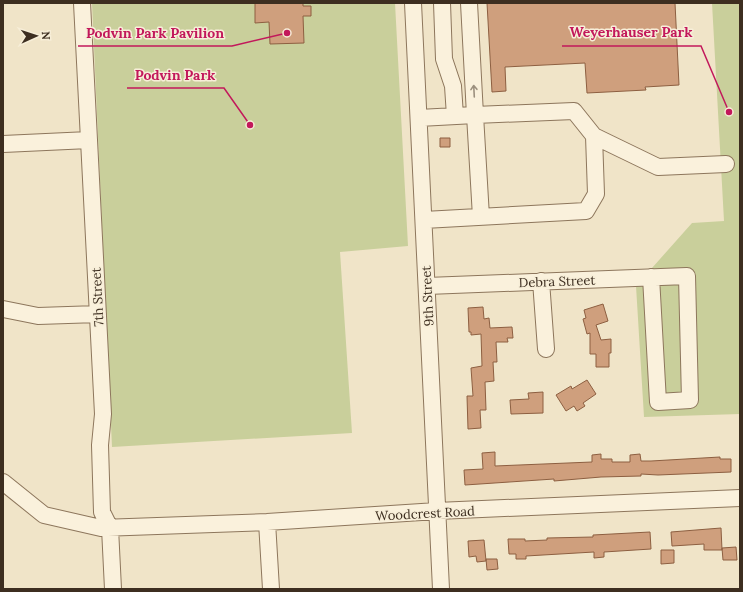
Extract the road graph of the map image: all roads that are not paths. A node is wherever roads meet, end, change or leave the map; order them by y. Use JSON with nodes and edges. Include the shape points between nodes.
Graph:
{"nodes":[{"id":1,"x":82,"y":3,"type":"edge"},
{"id":2,"x":413,"y":3,"type":"edge"},
{"id":3,"x":442,"y":3,"type":"edge"},
{"id":4,"x":469,"y":3,"type":"edge"},
{"id":5,"x":475,"y":115,"type":"junction"},
{"id":6,"x":455,"y":116,"type":"junction"},
{"id":7,"x":419,"y":118,"type":"junction"},
{"id":8,"x":594,"y":136,"type":"junction"},
{"id":9,"x":89,"y":140,"type":"junction"},
{"id":10,"x":3,"y":144,"type":"edge"},
{"id":11,"x":726,"y":164,"type":"dead end"},
{"id":12,"x":481,"y":217,"type":"junction"},
{"id":13,"x":424,"y":220,"type":"junction"},
{"id":14,"x":651,"y":277,"type":"junction"},
{"id":15,"x":541,"y":281,"type":"junction"},
{"id":16,"x":427,"y":286,"type":"junction"},
{"id":17,"x":3,"y":309,"type":"edge"},
{"id":18,"x":98,"y":314,"type":"junction"},
{"id":19,"x":546,"y":349,"type":"dead end"},
{"id":20,"x":3,"y":482,"type":"edge"},
{"id":21,"x":740,"y":498,"type":"edge"},
{"id":22,"x":437,"y":511,"type":"junction"},
{"id":23,"x":267,"y":522,"type":"junction"},
{"id":24,"x":110,"y":528,"type":"junction"},
{"id":25,"x":113,"y":589,"type":"edge"},
{"id":26,"x":271,"y":589,"type":"edge"},
{"id":27,"x":441,"y":589,"type":"edge"}],
"edges":[{"from":1,"to":9,"type":"street","name":"7th Street"},
{"from":2,"to":7,"type":"street","name":"9th Street"},
{"from":3,"to":6,"type":"street","via":[[444,60],[453,86]]},
{"from":5,"to":4,"type":"street","one_way":true},
{"from":5,"to":6,"type":"street"},
{"from":5,"to":8,"type":"street","via":[[574,111]]},
{"from":5,"to":12,"type":"street"},
{"from":6,"to":7,"type":"street"},
{"from":7,"to":13,"type":"street","name":"9th Street"},
{"from":8,"to":11,"type":"street","via":[[658,167]]},
{"from":8,"to":12,"type":"street","via":[[596,194],[586,211]]},
{"from":9,"to":10,"type":"street"},
{"from":9,"to":18,"type":"street","name":"7th Street"},
{"from":12,"to":13,"type":"street"},
{"from":13,"to":16,"type":"street","name":"9th Street"},
{"from":14,"to":14,"type":"street","name":"Debra Street","via":[[687,276],[690,400],[658,402]]},
{"from":14,"to":15,"type":"street","name":"Debra Street"},
{"from":15,"to":16,"type":"street","name":"Debra Street"},
{"from":15,"to":19,"type":"street"},
{"from":16,"to":22,"type":"street","name":"9th Street"},
{"from":17,"to":18,"type":"street","via":[[38,316]]},
{"from":18,"to":24,"type":"street","name":"7th Street","via":[[103,414],[100,445],[102,512]]},
{"from":20,"to":24,"type":"street","name":"Woodcrest Road","via":[[44,515],[76,524]]},
{"from":21,"to":22,"type":"street","name":"Woodcrest Road"},
{"from":22,"to":23,"type":"street","name":"Woodcrest Road"},
{"from":22,"to":27,"type":"street","name":"9th Street"},
{"from":23,"to":24,"type":"street","name":"Woodcrest Road"},
{"from":23,"to":26,"type":"street"},
{"from":24,"to":25,"type":"street","name":"7th Street"}]}
